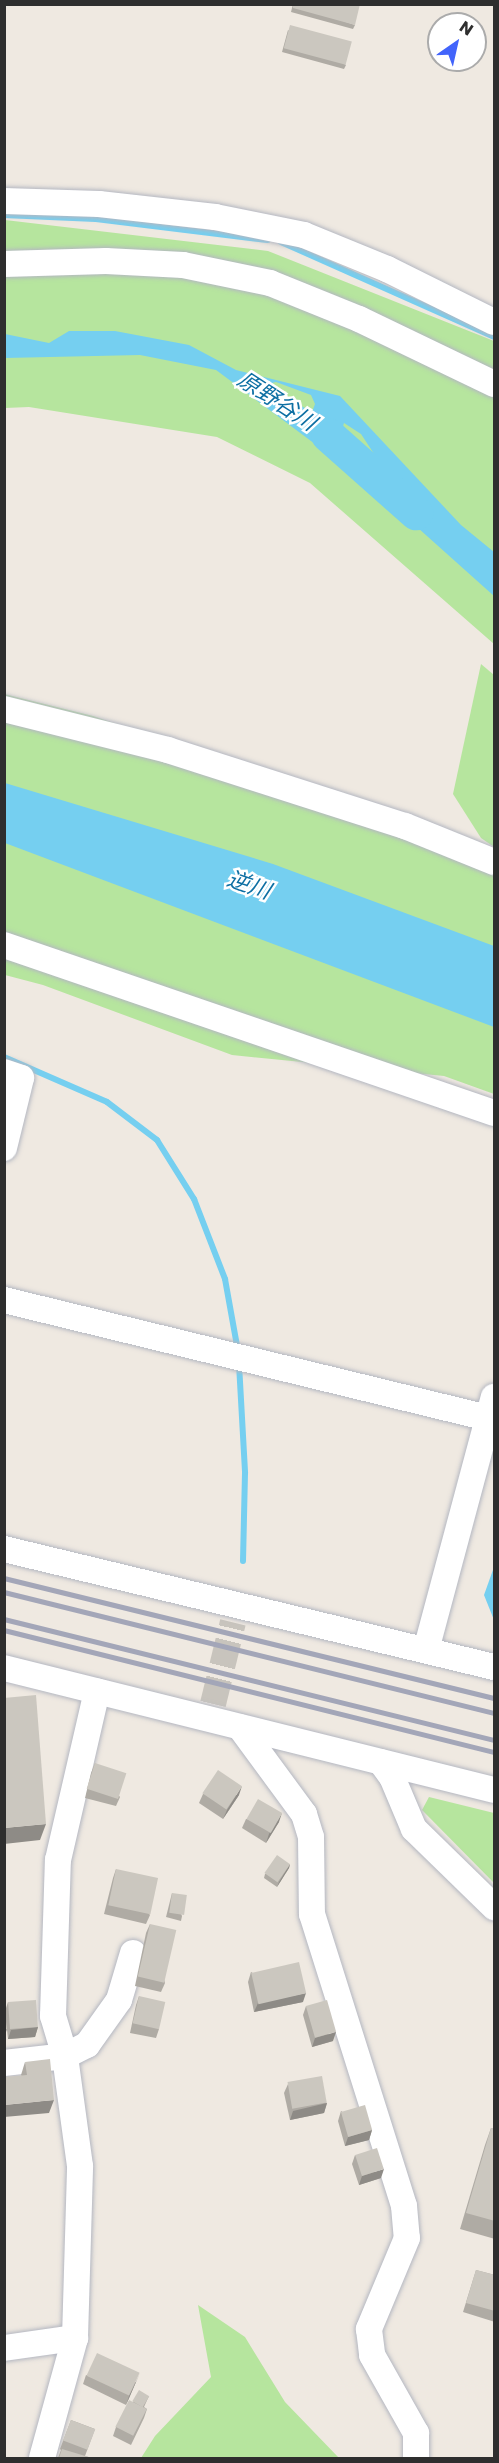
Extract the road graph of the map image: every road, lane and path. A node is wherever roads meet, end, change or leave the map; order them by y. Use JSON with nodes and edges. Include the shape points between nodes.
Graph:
{"nodes":[{"id":1,"x":4,"y":201,"type":"edge"},
{"id":2,"x":4,"y":264,"type":"edge"},
{"id":3,"x":495,"y":322,"type":"edge"},
{"id":4,"x":495,"y":384,"type":"edge"},
{"id":5,"x":4,"y":709,"type":"edge"},
{"id":6,"x":495,"y":862,"type":"edge"},
{"id":7,"x":4,"y":945,"type":"edge"},
{"id":8,"x":4,"y":1071,"type":"edge"},
{"id":9,"x":495,"y":1113,"type":"edge"},
{"id":10,"x":4,"y":1148,"type":"edge"},
{"id":11,"x":4,"y":1300,"type":"edge"},
{"id":12,"x":492,"y":1416,"type":"edge"},
{"id":13,"x":4,"y":1549,"type":"edge"},
{"id":14,"x":426,"y":1650,"type":"junction"},
{"id":15,"x":495,"y":1667,"type":"edge"},
{"id":16,"x":4,"y":1668,"type":"edge"},
{"id":17,"x":97,"y":1691,"type":"junction"},
{"id":18,"x":240,"y":1726,"type":"junction"},
{"id":19,"x":381,"y":1762,"type":"junction"},
{"id":20,"x":495,"y":1790,"type":"edge"},
{"id":21,"x":495,"y":1907,"type":"edge"},
{"id":22,"x":133,"y":1953,"type":"dead end"},
{"id":23,"x":65,"y":2056,"type":"junction"},
{"id":24,"x":4,"y":2062,"type":"edge"},
{"id":25,"x":75,"y":2338,"type":"junction"},
{"id":26,"x":4,"y":2348,"type":"edge"},
{"id":27,"x":42,"y":2458,"type":"edge"},
{"id":28,"x":416,"y":2458,"type":"edge"}],
"edges":[{"from":1,"to":3,"type":"street","via":[[99,204],[215,217],[304,235],[387,269]]},
{"from":2,"to":4,"type":"street","via":[[106,261],[183,265],[270,283],[359,319]]},
{"from":5,"to":6,"type":"street","via":[[168,750],[405,826]]},
{"from":7,"to":9,"type":"street"},
{"from":8,"to":10,"type":"street","via":[[21,1078]]},
{"from":11,"to":12,"type":"street"},
{"from":12,"to":14,"type":"street"},
{"from":13,"to":14,"type":"street","via":[[235,1613]]},
{"from":14,"to":15,"type":"street"},
{"from":16,"to":17,"type":"street"},
{"from":17,"to":18,"type":"street","via":[[211,1711]]},
{"from":17,"to":23,"type":"street","via":[[58,1860],[53,2016]]},
{"from":18,"to":19,"type":"street"},
{"from":18,"to":28,"type":"street","via":[[304,1814],[311,1838],[312,1914],[404,2206],[407,2238],[369,2329],[372,2355],[416,2433]]},
{"from":19,"to":20,"type":"street"},
{"from":19,"to":21,"type":"street","via":[[392,1777],[414,1829]]},
{"from":22,"to":23,"type":"street","via":[[119,2000],[103,2027],[87,2045]]},
{"from":23,"to":24,"type":"street"},
{"from":23,"to":25,"type":"street","via":[[80,2166]]},
{"from":25,"to":26,"type":"street"},
{"from":25,"to":27,"type":"street"}]}
